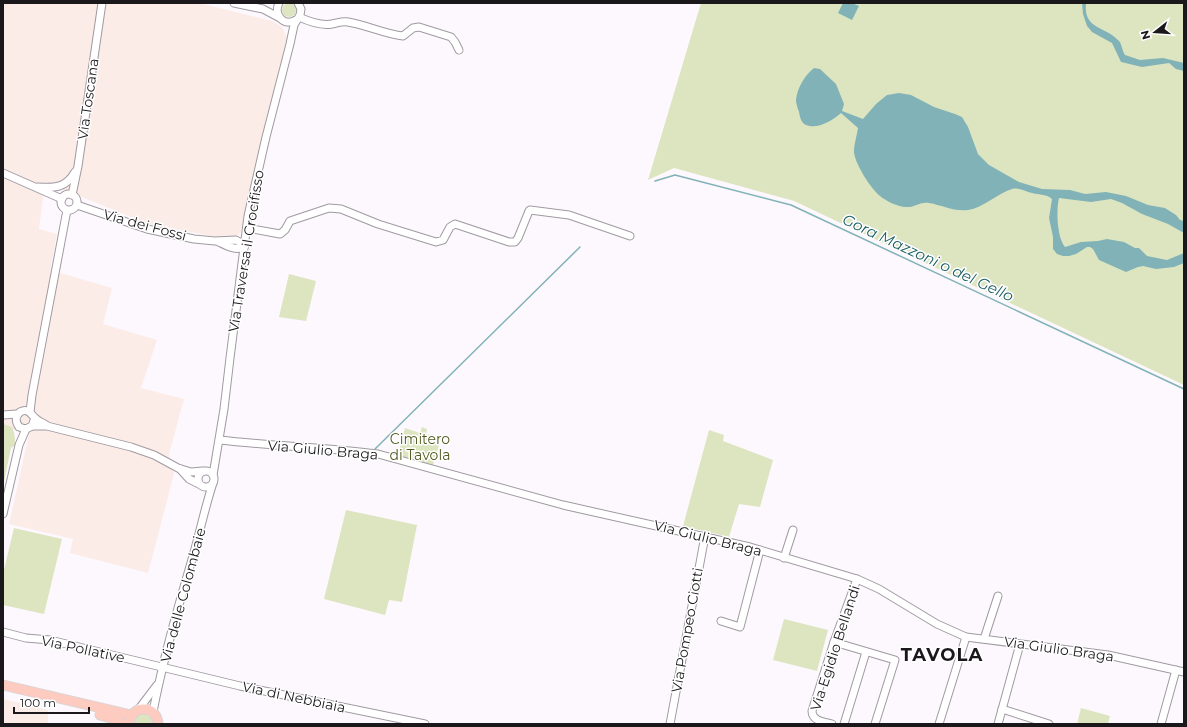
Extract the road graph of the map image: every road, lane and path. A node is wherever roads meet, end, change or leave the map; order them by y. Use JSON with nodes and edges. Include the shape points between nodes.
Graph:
{"nodes":[{"id":1,"x":102,"y":3,"type":"edge"},
{"id":2,"x":234,"y":3,"type":"edge"},
{"id":3,"x":279,"y":3,"type":"edge"},
{"id":4,"x":298,"y":3,"type":"edge"},
{"id":5,"x":262,"y":9,"type":"junction"},
{"id":6,"x":278,"y":17,"type":"junction"},
{"id":7,"x":295,"y":20,"type":"junction"},
{"id":8,"x":459,"y":50,"type":"dead end"},
{"id":9,"x":78,"y":166,"type":"junction"},
{"id":10,"x":3,"y":173,"type":"edge"},
{"id":11,"x":75,"y":183,"type":"junction"},
{"id":12,"x":34,"y":187,"type":"junction"},
{"id":13,"x":72,"y":195,"type":"junction"},
{"id":14,"x":62,"y":199,"type":"junction"},
{"id":15,"x":77,"y":205,"type":"junction"},
{"id":16,"x":67,"y":210,"type":"junction"},
{"id":17,"x":97,"y":212,"type":"junction"},
{"id":18,"x":65,"y":225,"type":"junction"},
{"id":19,"x":246,"y":229,"type":"junction"},
{"id":20,"x":630,"y":236,"type":"dead end"},
{"id":21,"x":231,"y":244,"type":"junction"},
{"id":22,"x":244,"y":247,"type":"junction"},
{"id":23,"x":242,"y":257,"type":"junction"},
{"id":24,"x":3,"y":415,"type":"edge"},
{"id":25,"x":23,"y":420,"type":"junction"},
{"id":26,"x":47,"y":426,"type":"junction"},
{"id":27,"x":220,"y":440,"type":"junction"},
{"id":28,"x":178,"y":468,"type":"junction"},
{"id":29,"x":209,"y":475,"type":"junction"},
{"id":30,"x":200,"y":485,"type":"junction"},
{"id":31,"x":206,"y":505,"type":"junction"},
{"id":32,"x":3,"y":514,"type":"edge"},
{"id":33,"x":793,"y":530,"type":"dead end"},
{"id":34,"x":705,"y":536,"type":"junction"},
{"id":35,"x":760,"y":550,"type":"junction"},
{"id":36,"x":784,"y":558,"type":"junction"},
{"id":37,"x":857,"y":579,"type":"junction"},
{"id":38,"x":998,"y":596,"type":"dead end"},
{"id":39,"x":721,"y":621,"type":"dead end"},
{"id":40,"x":3,"y":632,"type":"edge"},
{"id":41,"x":966,"y":637,"type":"junction"},
{"id":42,"x":984,"y":639,"type":"junction"},
{"id":43,"x":834,"y":642,"type":"junction"},
{"id":44,"x":1020,"y":644,"type":"junction"},
{"id":45,"x":866,"y":652,"type":"junction"},
{"id":46,"x":163,"y":667,"type":"junction"},
{"id":47,"x":1176,"y":670,"type":"junction"},
{"id":48,"x":1184,"y":672,"type":"edge"},
{"id":49,"x":158,"y":683,"type":"junction"},
{"id":50,"x":3,"y":685,"type":"edge"},
{"id":51,"x":3,"y":690,"type":"edge"},
{"id":52,"x":1002,"y":709,"type":"junction"},
{"id":53,"x":133,"y":716,"type":"edge"},
{"id":54,"x":158,"y":720,"type":"edge"},
{"id":55,"x":123,"y":724,"type":"edge"},
{"id":56,"x":425,"y":724,"type":"edge"},
{"id":57,"x":670,"y":724,"type":"edge"},
{"id":58,"x":832,"y":724,"type":"edge"},
{"id":59,"x":844,"y":724,"type":"edge"},
{"id":60,"x":875,"y":724,"type":"edge"},
{"id":61,"x":939,"y":724,"type":"edge"},
{"id":62,"x":998,"y":724,"type":"edge"},
{"id":63,"x":1049,"y":724,"type":"edge"},
{"id":64,"x":1162,"y":724,"type":"edge"}],
"edges":[{"from":1,"to":9,"type":"street","name":"Via Toscana"},
{"from":2,"to":5,"type":"street"},
{"from":3,"to":5,"type":"street"},
{"from":3,"to":6,"type":"street"},
{"from":4,"to":7,"type":"street","name":"Via Traversa il Crocifisso","via":[[301,9]]},
{"from":5,"to":6,"type":"street"},
{"from":6,"to":7,"type":"street","via":[[281,20]]},
{"from":7,"to":8,"type":"street","via":[[324,24],[340,21],[403,36],[419,27],[451,37]]},
{"from":7,"to":19,"type":"street","name":"Via Traversa il Crocifisso"},
{"from":9,"to":11,"type":"street","name":"Via Toscana"},
{"from":9,"to":12,"type":"street","via":[[66,184],[58,187]]},
{"from":10,"to":12,"type":"street"},
{"from":11,"to":13,"type":"street","name":"Via Toscana"},
{"from":11,"to":17,"type":"street","via":[[79,197]]},
{"from":12,"to":14,"type":"street"},
{"from":13,"to":14,"type":"street"},
{"from":13,"to":15,"type":"street"},
{"from":14,"to":16,"type":"street","via":[[62,205]]},
{"from":15,"to":16,"type":"street","via":[[72,210]]},
{"from":15,"to":17,"type":"street","name":"Via dei Fossi"},
{"from":16,"to":18,"type":"street"},
{"from":17,"to":18,"type":"street","via":[[77,210]]},
{"from":17,"to":21,"type":"street","name":"Via dei Fossi","via":[[147,229]]},
{"from":18,"to":25,"type":"street","via":[[32,395]]},
{"from":19,"to":20,"type":"street","via":[[280,234],[290,221],[329,208],[341,209],[378,224],[436,242],[443,240],[455,224],[515,242],[530,210],[570,215]]},
{"from":19,"to":21,"type":"street","name":"Via dei Fossi"},
{"from":19,"to":22,"type":"street","name":"Via Traversa il Crocifisso"},
{"from":21,"to":22,"type":"street","via":[[239,241]]},
{"from":21,"to":23,"type":"street"},
{"from":22,"to":23,"type":"street","name":"Via Traversa il Crocifisso"},
{"from":23,"to":27,"type":"street","name":"Via Traversa il Crocifisso"},
{"from":24,"to":25,"type":"street"},
{"from":25,"to":26,"type":"street"},
{"from":25,"to":26,"type":"street","via":[[35,418]]},
{"from":25,"to":32,"type":"street"},
{"from":26,"to":28,"type":"street","via":[[131,447],[154,455]]},
{"from":27,"to":29,"type":"street","name":"Via Traversa il Crocifisso"},
{"from":27,"to":34,"type":"street","name":"Via Giulio Braga","via":[[378,454],[563,506]]},
{"from":28,"to":29,"type":"street"},
{"from":28,"to":30,"type":"street"},
{"from":29,"to":30,"type":"street","via":[[207,488]]},
{"from":29,"to":30,"type":"street","via":[[197,476]]},
{"from":29,"to":31,"type":"street","name":"Via delle Colombaie"},
{"from":30,"to":31,"type":"street","name":"Via delle Colombaie"},
{"from":31,"to":46,"type":"street","name":"Via delle Colombaie"},
{"from":33,"to":36,"type":"street"},
{"from":34,"to":35,"type":"street","name":"Via Giulio Braga"},
{"from":34,"to":57,"type":"street","name":"Via Pompeo Ciotti"},
{"from":35,"to":36,"type":"street","name":"Via Giulio Braga"},
{"from":35,"to":39,"type":"street","via":[[740,627]]},
{"from":36,"to":37,"type":"street","name":"Via Giulio Braga"},
{"from":37,"to":41,"type":"street","name":"Via Giulio Braga"},
{"from":37,"to":43,"type":"street","name":"Via Egidio Bellandi"},
{"from":38,"to":42,"type":"street"},
{"from":40,"to":46,"type":"street","name":"Via Pollative","via":[[26,638],[50,640]]},
{"from":41,"to":42,"type":"street","name":"Via Giulio Braga"},
{"from":41,"to":61,"type":"street"},
{"from":42,"to":44,"type":"street","name":"Via Giulio Braga"},
{"from":43,"to":45,"type":"street"},
{"from":43,"to":58,"type":"street","name":"Via Egidio Bellandi","via":[[812,711],[815,719]]},
{"from":44,"to":47,"type":"street","name":"Via Giulio Braga","via":[[1108,655]]},
{"from":44,"to":52,"type":"street"},
{"from":45,"to":59,"type":"street"},
{"from":45,"to":60,"type":"street","via":[[895,660]]},
{"from":46,"to":49,"type":"street","name":"Via delle Colombaie"},
{"from":46,"to":56,"type":"street","name":"Via di Nebbiaia","via":[[240,686]]},
{"from":47,"to":48,"type":"street","name":"Via Giulio Braga"},
{"from":47,"to":64,"type":"street"},
{"from":49,"to":53,"type":"street","name":"Via delle Colombaie"},
{"from":49,"to":54,"type":"street","name":"Via delle Colombaie"},
{"from":50,"to":53,"type":"main road"},
{"from":51,"to":55,"type":"main road","via":[[110,717]]},
{"from":52,"to":62,"type":"street"},
{"from":52,"to":63,"type":"street"},
{"from":53,"to":54,"type":"main road","via":[[145,709]]}]}
